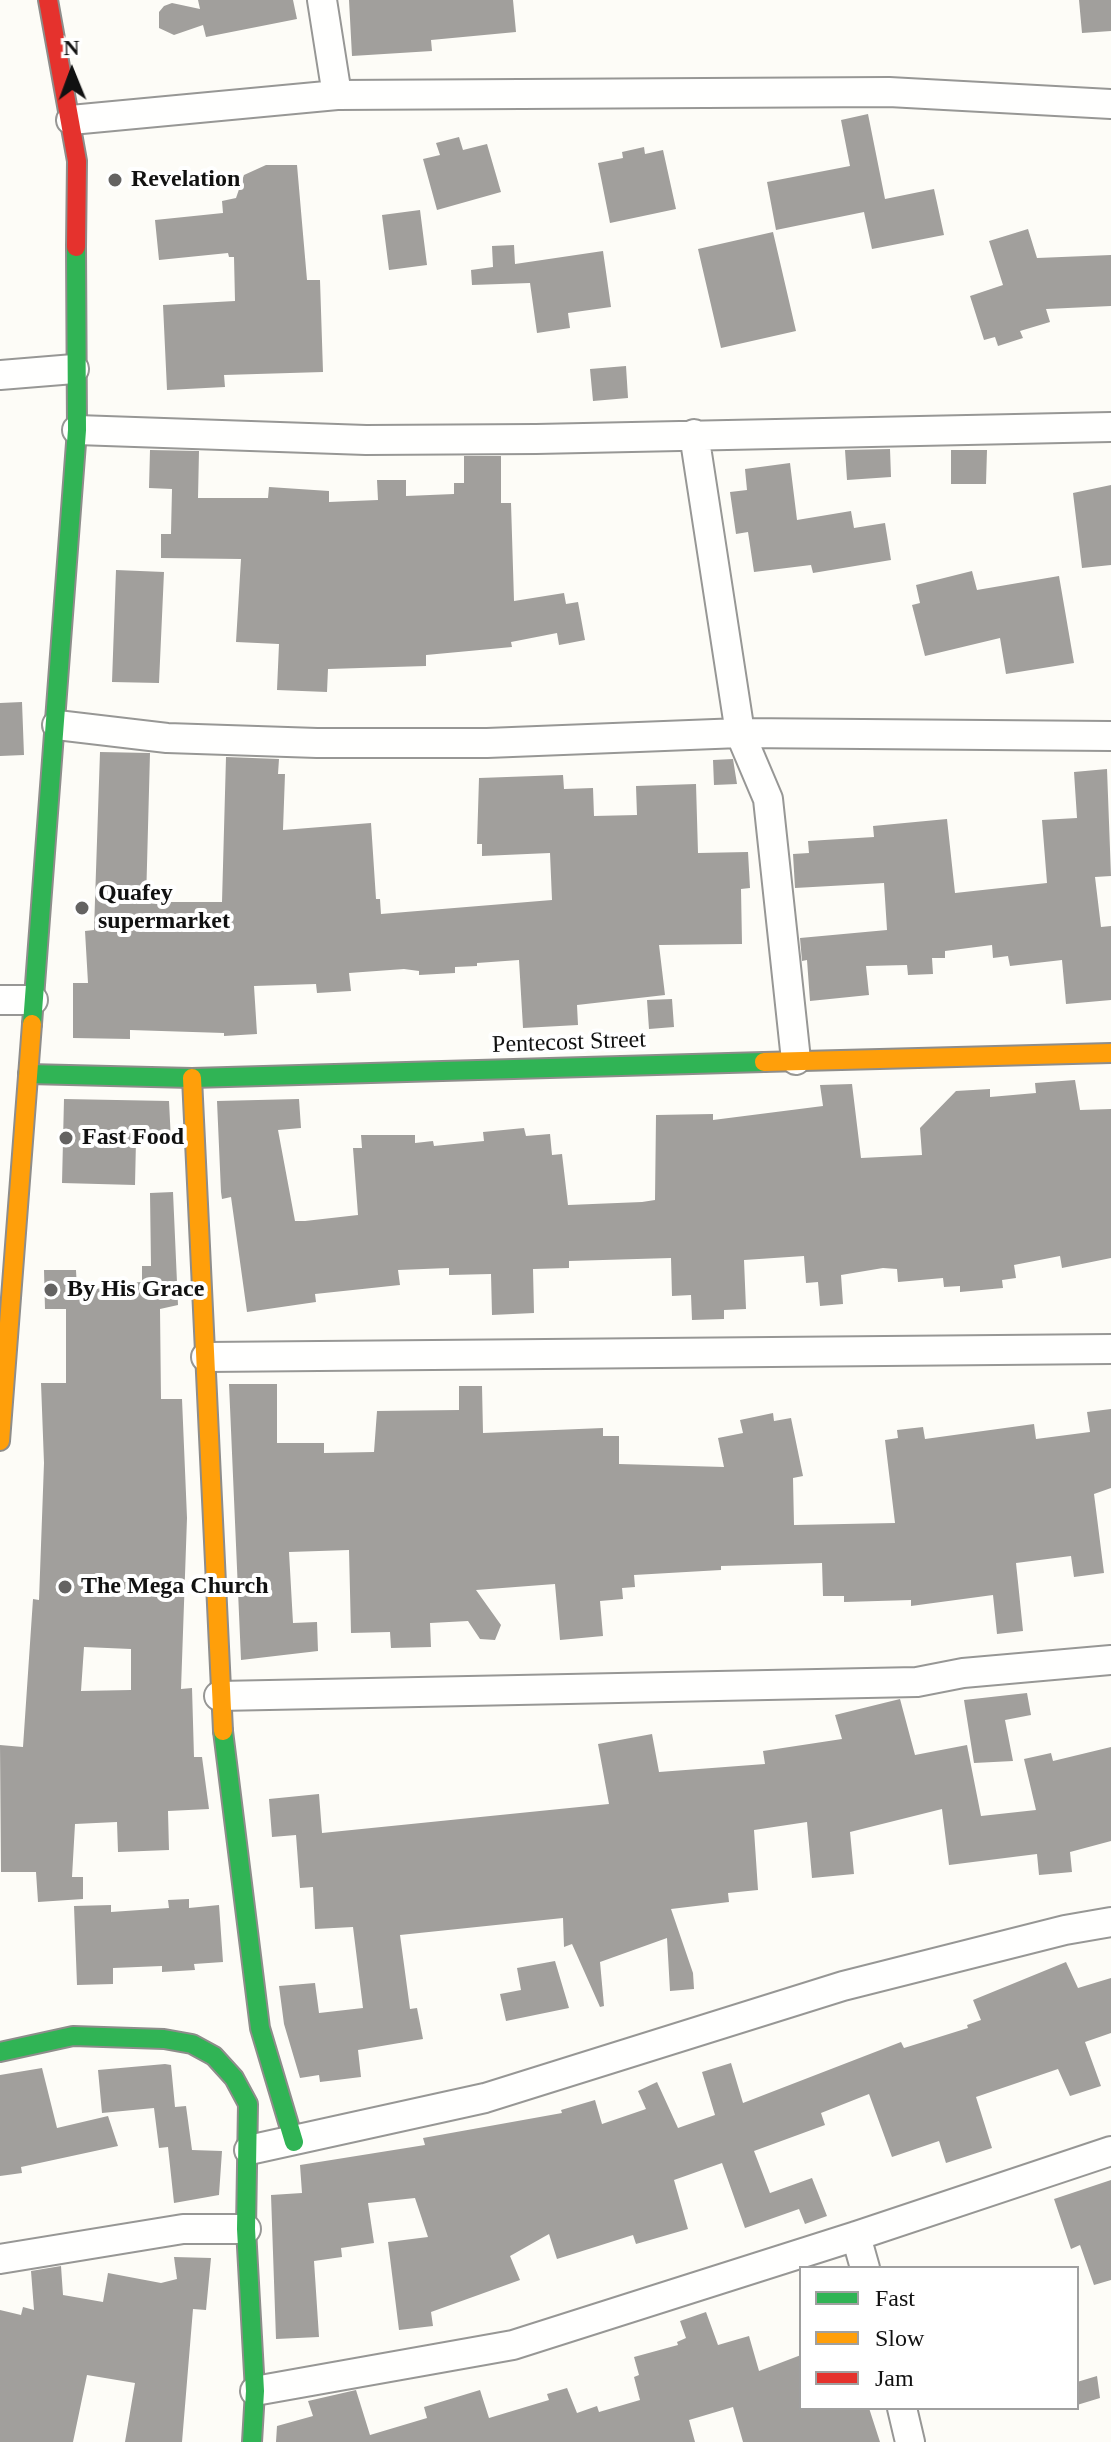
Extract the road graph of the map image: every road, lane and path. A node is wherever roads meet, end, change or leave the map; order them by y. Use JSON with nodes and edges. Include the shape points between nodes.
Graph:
{"nodes":[{"id":1,"x":48,"y":0,"type":"edge"},
{"id":2,"x":322,"y":0,"type":"edge"},
{"id":3,"x":337,"y":95,"type":"junction"},
{"id":4,"x":1111,"y":104,"type":"edge"},
{"id":5,"x":71,"y":120,"type":"junction"},
{"id":6,"x":74,"y":369,"type":"junction"},
{"id":7,"x":0,"y":375,"type":"edge"},
{"id":8,"x":1111,"y":427,"type":"edge"},
{"id":9,"x":77,"y":430,"type":"junction"},
{"id":10,"x":694,"y":434,"type":"junction"},
{"id":11,"x":57,"y":725,"type":"junction"},
{"id":12,"x":740,"y":733,"type":"junction"},
{"id":13,"x":1111,"y":736,"type":"edge"},
{"id":14,"x":0,"y":1000,"type":"edge"},
{"id":15,"x":33,"y":1000,"type":"junction"},
{"id":16,"x":1111,"y":1053,"type":"edge"},
{"id":17,"x":796,"y":1060,"type":"junction"},
{"id":18,"x":28,"y":1074,"type":"junction"},
{"id":19,"x":192,"y":1078,"type":"junction"},
{"id":20,"x":1111,"y":1349,"type":"edge"},
{"id":21,"x":206,"y":1357,"type":"junction"},
{"id":22,"x":0,"y":1441,"type":"edge"},
{"id":23,"x":1111,"y":1660,"type":"edge"},
{"id":24,"x":219,"y":1696,"type":"junction"},
{"id":25,"x":1111,"y":1922,"type":"edge"},
{"id":26,"x":0,"y":2052,"type":"edge"},
{"id":27,"x":294,"y":2142,"type":"junction"},
{"id":28,"x":249,"y":2150,"type":"junction"},
{"id":29,"x":1111,"y":2151,"type":"edge"},
{"id":30,"x":246,"y":2229,"type":"junction"},
{"id":31,"x":856,"y":2236,"type":"junction"},
{"id":32,"x":0,"y":2259,"type":"edge"},
{"id":33,"x":864,"y":2266,"type":"edge"},
{"id":34,"x":255,"y":2391,"type":"junction"},
{"id":35,"x":902,"y":2410,"type":"edge"},
{"id":36,"x":252,"y":2442,"type":"edge"},
{"id":37,"x":910,"y":2442,"type":"edge"}],
"edges":[{"from":1,"to":5,"type":"street"},
{"from":2,"to":3,"type":"street"},
{"from":3,"to":4,"type":"street","via":[[889,92]]},
{"from":3,"to":5,"type":"street"},
{"from":5,"to":6,"type":"street","via":[[77,161]]},
{"from":6,"to":7,"type":"street"},
{"from":6,"to":9,"type":"street"},
{"from":8,"to":10,"type":"street"},
{"from":9,"to":10,"type":"street","via":[[366,440]]},
{"from":9,"to":11,"type":"street"},
{"from":10,"to":12,"type":"street"},
{"from":11,"to":12,"type":"street","via":[[167,738],[317,743],[487,743]]},
{"from":11,"to":15,"type":"street"},
{"from":12,"to":13,"type":"street"},
{"from":12,"to":17,"type":"street","via":[[768,799]]},
{"from":14,"to":15,"type":"street"},
{"from":15,"to":18,"type":"street"},
{"from":16,"to":17,"type":"street","name":"Pentecost Street"},
{"from":17,"to":19,"type":"street","name":"Pentecost Street"},
{"from":18,"to":19,"type":"street","name":"Pentecost Street"},
{"from":18,"to":22,"type":"street"},
{"from":19,"to":21,"type":"street"},
{"from":20,"to":21,"type":"street"},
{"from":21,"to":24,"type":"street"},
{"from":23,"to":24,"type":"street","via":[[917,1682]]},
{"from":24,"to":27,"type":"street","via":[[260,2028]]},
{"from":25,"to":27,"type":"street","via":[[843,1986],[485,2098]]},
{"from":26,"to":28,"type":"street","via":[[73,2036],[192,2044],[214,2056],[248,2104]]},
{"from":27,"to":28,"type":"street"},
{"from":28,"to":30,"type":"street"},
{"from":29,"to":31,"type":"street"},
{"from":30,"to":32,"type":"street","via":[[183,2229]]},
{"from":30,"to":34,"type":"street"},
{"from":31,"to":33,"type":"street"},
{"from":31,"to":34,"type":"street","via":[[513,2345]]},
{"from":34,"to":36,"type":"street"},
{"from":35,"to":37,"type":"street"}]}
